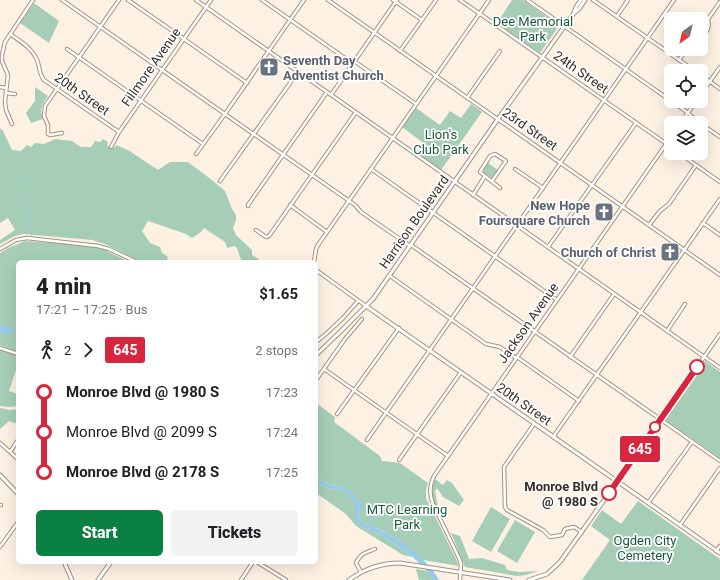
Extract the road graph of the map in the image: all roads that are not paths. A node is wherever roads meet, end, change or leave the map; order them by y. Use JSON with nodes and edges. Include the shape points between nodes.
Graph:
{"nodes":[{"id":1,"x":33,"y":0,"type":"edge"},
{"id":2,"x":62,"y":0,"type":"edge"},
{"id":3,"x":119,"y":0,"type":"edge"},
{"id":4,"x":128,"y":0,"type":"edge"},
{"id":5,"x":196,"y":0,"type":"edge"},
{"id":6,"x":211,"y":0,"type":"edge"},
{"id":7,"x":262,"y":0,"type":"edge"},
{"id":8,"x":304,"y":0,"type":"edge"},
{"id":9,"x":328,"y":0,"type":"edge"},
{"id":10,"x":436,"y":0,"type":"edge"},
{"id":11,"x":460,"y":0,"type":"edge"},
{"id":12,"x":489,"y":0,"type":"edge"},
{"id":13,"x":527,"y":0,"type":"edge"},
{"id":14,"x":583,"y":0,"type":"edge"},
{"id":15,"x":593,"y":0,"type":"edge"},
{"id":16,"x":628,"y":0,"type":"edge"},
{"id":17,"x":674,"y":0,"type":"edge"},
{"id":18,"x":395,"y":1,"type":"edge"},
{"id":19,"x":720,"y":2,"type":"edge"},
{"id":20,"x":206,"y":7,"type":"junction"},
{"id":21,"x":480,"y":14,"type":"junction"},
{"id":22,"x":617,"y":16,"type":"junction"},
{"id":23,"x":708,"y":19,"type":"edge"},
{"id":24,"x":290,"y":20,"type":"junction"},
{"id":25,"x":422,"y":20,"type":"junction"},
{"id":26,"x":564,"y":26,"type":"junction"},
{"id":27,"x":100,"y":27,"type":"junction"},
{"id":28,"x":374,"y":32,"type":"junction"},
{"id":29,"x":10,"y":34,"type":"junction"},
{"id":30,"x":183,"y":38,"type":"junction"},
{"id":31,"x":648,"y":38,"type":"junction"},
{"id":32,"x":67,"y":49,"type":"dead end"},
{"id":33,"x":269,"y":51,"type":"junction"},
{"id":34,"x":400,"y":51,"type":"junction"},
{"id":35,"x":500,"y":51,"type":"dead end"},
{"id":36,"x":682,"y":56,"type":"edge"},
{"id":37,"x":542,"y":57,"type":"junction"},
{"id":38,"x":79,"y":58,"type":"junction"},
{"id":39,"x":679,"y":60,"type":"junction"},
{"id":40,"x":353,"y":62,"type":"junction"},
{"id":41,"x":685,"y":64,"type":"edge"},
{"id":42,"x":720,"y":67,"type":"edge"},
{"id":43,"x":161,"y":70,"type":"junction"},
{"id":44,"x":626,"y":70,"type":"junction"},
{"id":45,"x":298,"y":72,"type":"junction"},
{"id":46,"x":436,"y":76,"type":"junction"},
{"id":47,"x":710,"y":82,"type":"junction"},
{"id":48,"x":247,"y":83,"type":"junction"},
{"id":49,"x":708,"y":85,"type":"edge"},
{"id":50,"x":0,"y":87,"type":"edge"},
{"id":51,"x":6,"y":88,"type":"junction"},
{"id":52,"x":57,"y":89,"type":"junction"},
{"id":53,"x":720,"y":89,"type":"edge"},
{"id":54,"x":327,"y":92,"type":"junction"},
{"id":55,"x":6,"y":93,"type":"junction"},
{"id":56,"x":15,"y":94,"type":"dead end"},
{"id":57,"x":330,"y":95,"type":"junction"},
{"id":58,"x":467,"y":98,"type":"junction"},
{"id":59,"x":604,"y":100,"type":"junction"},
{"id":60,"x":140,"y":101,"type":"junction"},
{"id":61,"x":416,"y":104,"type":"junction"},
{"id":62,"x":691,"y":108,"type":"edge"},
{"id":63,"x":356,"y":112,"type":"junction"},
{"id":64,"x":225,"y":114,"type":"junction"},
{"id":65,"x":687,"y":114,"type":"junction"},
{"id":66,"x":690,"y":116,"type":"edge"},
{"id":67,"x":498,"y":119,"type":"junction"},
{"id":68,"x":636,"y":123,"type":"junction"},
{"id":69,"x":12,"y":124,"type":"dead end"},
{"id":70,"x":708,"y":129,"type":"edge"},
{"id":71,"x":119,"y":132,"type":"junction"},
{"id":72,"x":62,"y":133,"type":"dead end"},
{"id":73,"x":254,"y":134,"type":"junction"},
{"id":74,"x":720,"y":137,"type":"edge"},
{"id":75,"x":392,"y":138,"type":"junction"},
{"id":76,"x":664,"y":143,"type":"edge"},
{"id":77,"x":203,"y":144,"type":"junction"},
{"id":78,"x":111,"y":146,"type":"dead end"},
{"id":79,"x":664,"y":147,"type":"edge"},
{"id":80,"x":196,"y":154,"type":"dead end"},
{"id":81,"x":283,"y":154,"type":"junction"},
{"id":82,"x":689,"y":160,"type":"edge"},
{"id":83,"x":560,"y":163,"type":"junction"},
{"id":84,"x":696,"y":165,"type":"junction"},
{"id":85,"x":371,"y":169,"type":"junction"},
{"id":86,"x":515,"y":169,"type":"dead end"},
{"id":87,"x":312,"y":174,"type":"junction"},
{"id":88,"x":486,"y":176,"type":"junction"},
{"id":89,"x":220,"y":181,"type":"dead end"},
{"id":90,"x":492,"y":181,"type":"junction"},
{"id":91,"x":454,"y":182,"type":"junction"},
{"id":92,"x":720,"y":182,"type":"edge"},
{"id":93,"x":592,"y":185,"type":"junction"},
{"id":94,"x":500,"y":188,"type":"dead end"},
{"id":95,"x":542,"y":188,"type":"junction"},
{"id":96,"x":473,"y":195,"type":"junction"},
{"id":97,"x":720,"y":199,"type":"edge"},
{"id":98,"x":349,"y":201,"type":"junction"},
{"id":99,"x":290,"y":205,"type":"junction"},
{"id":100,"x":248,"y":206,"type":"dead end"},
{"id":101,"x":623,"y":207,"type":"junction"},
{"id":102,"x":433,"y":213,"type":"junction"},
{"id":103,"x":703,"y":223,"type":"junction"},
{"id":104,"x":517,"y":225,"type":"junction"},
{"id":105,"x":649,"y":225,"type":"junction"},
{"id":106,"x":256,"y":230,"type":"dead end"},
{"id":107,"x":327,"y":232,"type":"junction"},
{"id":108,"x":720,"y":235,"type":"edge"},
{"id":109,"x":410,"y":245,"type":"junction"},
{"id":110,"x":548,"y":247,"type":"junction"},
{"id":111,"x":0,"y":249,"type":"edge"},
{"id":112,"x":684,"y":250,"type":"junction"},
{"id":113,"x":495,"y":257,"type":"junction"},
{"id":114,"x":133,"y":260,"type":"edge"},
{"id":115,"x":314,"y":260,"type":"edge"},
{"id":116,"x":579,"y":269,"type":"junction"},
{"id":117,"x":318,"y":271,"type":"edge"},
{"id":118,"x":720,"y":275,"type":"edge"},
{"id":119,"x":390,"y":276,"type":"junction"},
{"id":120,"x":473,"y":288,"type":"junction"},
{"id":121,"x":614,"y":294,"type":"junction"},
{"id":122,"x":557,"y":300,"type":"junction"},
{"id":123,"x":358,"y":301,"type":"junction"},
{"id":124,"x":686,"y":304,"type":"dead end"},
{"id":125,"x":366,"y":306,"type":"junction"},
{"id":126,"x":641,"y":312,"type":"junction"},
{"id":127,"x":362,"y":319,"type":"dead end"},
{"id":128,"x":451,"y":319,"type":"junction"},
{"id":129,"x":398,"y":328,"type":"junction"},
{"id":130,"x":535,"y":331,"type":"junction"},
{"id":131,"x":667,"y":331,"type":"junction"},
{"id":132,"x":720,"y":334,"type":"edge"},
{"id":133,"x":318,"y":340,"type":"edge"},
{"id":134,"x":0,"y":348,"type":"edge"},
{"id":135,"x":429,"y":350,"type":"junction"},
{"id":136,"x":16,"y":353,"type":"edge"},
{"id":137,"x":318,"y":353,"type":"edge"},
{"id":138,"x":570,"y":357,"type":"junction"},
{"id":139,"x":704,"y":357,"type":"junction"},
{"id":140,"x":516,"y":358,"type":"junction"},
{"id":141,"x":720,"y":368,"type":"edge"},
{"id":142,"x":324,"y":369,"type":"junction"},
{"id":143,"x":459,"y":374,"type":"junction"},
{"id":144,"x":597,"y":375,"type":"junction"},
{"id":145,"x":318,"y":377,"type":"edge"},
{"id":146,"x":355,"y":390,"type":"junction"},
{"id":147,"x":491,"y":394,"type":"junction"},
{"id":148,"x":579,"y":400,"type":"junction"},
{"id":149,"x":386,"y":412,"type":"junction"},
{"id":150,"x":337,"y":414,"type":"dead end"},
{"id":151,"x":660,"y":419,"type":"junction"},
{"id":152,"x":534,"y":424,"type":"junction"},
{"id":153,"x":417,"y":434,"type":"junction"},
{"id":154,"x":553,"y":437,"type":"junction"},
{"id":155,"x":367,"y":440,"type":"dead end"},
{"id":156,"x":692,"y":441,"type":"junction"},
{"id":157,"x":0,"y":443,"type":"edge"},
{"id":158,"x":16,"y":443,"type":"edge"},
{"id":159,"x":10,"y":452,"type":"junction"},
{"id":160,"x":448,"y":456,"type":"junction"},
{"id":161,"x":16,"y":457,"type":"edge"},
{"id":162,"x":399,"y":460,"type":"dead end"},
{"id":163,"x":720,"y":461,"type":"edge"},
{"id":164,"x":720,"y":468,"type":"edge"},
{"id":165,"x":0,"y":475,"type":"edge"},
{"id":166,"x":617,"y":482,"type":"junction"},
{"id":167,"x":16,"y":492,"type":"edge"},
{"id":168,"x":648,"y":503,"type":"junction"},
{"id":169,"x":16,"y":525,"type":"edge"},
{"id":170,"x":680,"y":525,"type":"junction"},
{"id":171,"x":582,"y":532,"type":"junction"},
{"id":172,"x":0,"y":546,"type":"edge"},
{"id":173,"x":720,"y":546,"type":"edge"},
{"id":174,"x":375,"y":549,"type":"dead end"},
{"id":175,"x":716,"y":551,"type":"junction"},
{"id":176,"x":720,"y":554,"type":"edge"},
{"id":177,"x":65,"y":564,"type":"edge"},
{"id":178,"x":110,"y":564,"type":"edge"},
{"id":179,"x":252,"y":564,"type":"edge"},
{"id":180,"x":260,"y":564,"type":"edge"},
{"id":181,"x":361,"y":572,"type":"junction"},
{"id":182,"x":461,"y":572,"type":"junction"},
{"id":183,"x":72,"y":580,"type":"edge"},
{"id":184,"x":98,"y":580,"type":"edge"},
{"id":185,"x":241,"y":580,"type":"edge"},
{"id":186,"x":286,"y":580,"type":"edge"},
{"id":187,"x":349,"y":580,"type":"edge"},
{"id":188,"x":460,"y":580,"type":"edge"},
{"id":189,"x":510,"y":580,"type":"edge"},
{"id":190,"x":529,"y":580,"type":"edge"}],
"edges":[{"from":1,"to":29,"type":"street"},
{"from":2,"to":27,"type":"street"},
{"from":3,"to":27,"type":"street"},
{"from":4,"to":30,"type":"street"},
{"from":5,"to":20,"type":"street"},
{"from":6,"to":20,"type":"street","name":"Fillmore Avenue"},
{"from":7,"to":24,"type":"street"},
{"from":8,"to":24,"type":"street"},
{"from":9,"to":28,"type":"street","name":"23rd Street"},
{"from":10,"to":25,"type":"street"},
{"from":11,"to":21,"type":"street","name":"24th Street"},
{"from":12,"to":21,"type":"street"},
{"from":13,"to":26,"type":"street"},
{"from":14,"to":26,"type":"main road","name":"Harrison Boulevard","via":[[579,9]]},
{"from":15,"to":22,"type":"street"},
{"from":16,"to":22,"type":"street"},
{"from":17,"to":31,"type":"street"},
{"from":18,"to":25,"type":"street"},
{"from":18,"to":28,"type":"street"},
{"from":19,"to":23,"type":"street"},
{"from":20,"to":30,"type":"street","name":"Fillmore Avenue"},
{"from":20,"to":33,"type":"street"},
{"from":21,"to":37,"type":"street","name":"24th Street"},
{"from":21,"to":46,"type":"street"},
{"from":22,"to":31,"type":"street"},
{"from":24,"to":33,"type":"street"},
{"from":24,"to":40,"type":"street"},
{"from":25,"to":34,"type":"street"},
{"from":26,"to":37,"type":"main road","name":"Harrison Boulevard"},
{"from":26,"to":44,"type":"street"},
{"from":27,"to":38,"type":"street"},
{"from":27,"to":43,"type":"street"},
{"from":28,"to":34,"type":"street","name":"23rd Street"},
{"from":28,"to":40,"type":"street"},
{"from":29,"to":51,"type":"street","via":[[2,55],[8,75]]},
{"from":29,"to":52,"type":"street","name":"20th Street","via":[[30,49],[37,59],[41,76]]},
{"from":30,"to":43,"type":"street","name":"Fillmore Avenue"},
{"from":30,"to":48,"type":"street"},
{"from":31,"to":39,"type":"street"},
{"from":31,"to":44,"type":"street"},
{"from":32,"to":38,"type":"street"},
{"from":33,"to":45,"type":"street"},
{"from":33,"to":48,"type":"street"},
{"from":34,"to":46,"type":"street","name":"23rd Street"},
{"from":35,"to":58,"type":"street"},
{"from":36,"to":39,"type":"street"},
{"from":37,"to":59,"type":"street","name":"24th Street"},
{"from":37,"to":67,"type":"main road","name":"Harrison Boulevard"},
{"from":38,"to":52,"type":"street"},
{"from":38,"to":60,"type":"street"},
{"from":39,"to":41,"type":"street"},
{"from":40,"to":57,"type":"street"},
{"from":40,"to":61,"type":"street"},
{"from":42,"to":47,"type":"street"},
{"from":43,"to":60,"type":"street","name":"Fillmore Avenue"},
{"from":43,"to":64,"type":"street"},
{"from":44,"to":59,"type":"street"},
{"from":44,"to":65,"type":"street"},
{"from":45,"to":54,"type":"street"},
{"from":45,"to":73,"type":"street"},
{"from":46,"to":58,"type":"street","name":"23rd Street"},
{"from":46,"to":61,"type":"street"},
{"from":47,"to":49,"type":"street"},
{"from":47,"to":53,"type":"street"},
{"from":48,"to":64,"type":"street"},
{"from":50,"to":51,"type":"street"},
{"from":51,"to":55,"type":"street"},
{"from":52,"to":71,"type":"street","name":"20th Street"},
{"from":52,"to":72,"type":"street","via":[[45,106],[44,116],[48,134]]},
{"from":54,"to":57,"type":"street"},
{"from":54,"to":81,"type":"street"},
{"from":55,"to":56,"type":"street"},
{"from":55,"to":69,"type":"street","via":[[6,110]]},
{"from":57,"to":63,"type":"street"},
{"from":58,"to":67,"type":"street","name":"23rd Street"},
{"from":59,"to":68,"type":"street","name":"24th Street"},
{"from":59,"to":83,"type":"street"},
{"from":60,"to":71,"type":"street","name":"Fillmore Avenue"},
{"from":60,"to":77,"type":"street"},
{"from":61,"to":75,"type":"street"},
{"from":62,"to":65,"type":"street"},
{"from":63,"to":75,"type":"street"},
{"from":63,"to":87,"type":"street"},
{"from":64,"to":73,"type":"street"},
{"from":64,"to":77,"type":"street"},
{"from":65,"to":66,"type":"street"},
{"from":67,"to":83,"type":"street","name":"23rd Street"},
{"from":67,"to":91,"type":"main road","name":"Harrison Boulevard"},
{"from":68,"to":76,"type":"street","name":"24th Street"},
{"from":68,"to":93,"type":"street"},
{"from":70,"to":74,"type":"street"},
{"from":71,"to":78,"type":"street","name":"Fillmore Avenue"},
{"from":73,"to":81,"type":"street"},
{"from":73,"to":89,"type":"street"},
{"from":75,"to":85,"type":"street"},
{"from":75,"to":91,"type":"street"},
{"from":77,"to":80,"type":"street"},
{"from":79,"to":101,"type":"street","name":"Jackson Avenue"},
{"from":81,"to":87,"type":"street"},
{"from":81,"to":100,"type":"street"},
{"from":82,"to":84,"type":"street"},
{"from":83,"to":93,"type":"street","name":"23rd Street"},
{"from":83,"to":95,"type":"street"},
{"from":84,"to":92,"type":"street"},
{"from":84,"to":105,"type":"street","via":[[668,204]]},
{"from":85,"to":98,"type":"street"},
{"from":85,"to":102,"type":"street"},
{"from":86,"to":95,"type":"street"},
{"from":87,"to":98,"type":"street"},
{"from":87,"to":99,"type":"street"},
{"from":88,"to":90,"type":"street"},
{"from":88,"to":90,"type":"street","via":[[480,171],[490,156],[497,155],[506,161]]},
{"from":88,"to":96,"type":"street"},
{"from":90,"to":94,"type":"street"},
{"from":91,"to":96,"type":"street"},
{"from":91,"to":102,"type":"main road","name":"Harrison Boulevard"},
{"from":93,"to":101,"type":"street","name":"23rd Street"},
{"from":93,"to":110,"type":"street"},
{"from":95,"to":104,"type":"street"},
{"from":96,"to":104,"type":"street"},
{"from":97,"to":103,"type":"street"},
{"from":98,"to":107,"type":"street"},
{"from":98,"to":109,"type":"street"},
{"from":99,"to":106,"type":"street","via":[[269,236],[266,237]]},
{"from":99,"to":107,"type":"street"},
{"from":101,"to":105,"type":"street","name":"23rd Street"},
{"from":101,"to":116,"type":"street","name":"Jackson Avenue"},
{"from":102,"to":109,"type":"main road","name":"Harrison Boulevard"},
{"from":102,"to":113,"type":"street"},
{"from":103,"to":108,"type":"street"},
{"from":103,"to":112,"type":"street"},
{"from":104,"to":110,"type":"street"},
{"from":104,"to":113,"type":"street"},
{"from":105,"to":112,"type":"street","name":"23rd Street"},
{"from":107,"to":115,"type":"street","via":[[316,249]]},
{"from":109,"to":119,"type":"main road","name":"Harrison Boulevard"},
{"from":109,"to":120,"type":"street"},
{"from":110,"to":116,"type":"street"},
{"from":111,"to":114,"type":"street","via":[[16,240],[27,238],[109,248]]},
{"from":112,"to":118,"type":"street","name":"23rd Street"},
{"from":112,"to":126,"type":"street"},
{"from":113,"to":120,"type":"street"},
{"from":113,"to":122,"type":"street"},
{"from":116,"to":121,"type":"street"},
{"from":116,"to":122,"type":"street","name":"Jackson Avenue"},
{"from":117,"to":123,"type":"street","name":"20th Street"},
{"from":119,"to":125,"type":"main road","name":"Harrison Boulevard"},
{"from":119,"to":128,"type":"street"},
{"from":120,"to":128,"type":"street"},
{"from":120,"to":130,"type":"street"},
{"from":121,"to":126,"type":"street"},
{"from":121,"to":138,"type":"street"},
{"from":122,"to":130,"type":"street","name":"Jackson Avenue"},
{"from":123,"to":125,"type":"street","name":"20th Street"},
{"from":123,"to":133,"type":"street"},
{"from":124,"to":131,"type":"street"},
{"from":125,"to":129,"type":"main road","name":"20th Street"},
{"from":125,"to":137,"type":"main road","name":"Harrison Boulevard"},
{"from":126,"to":131,"type":"street"},
{"from":126,"to":144,"type":"street"},
{"from":127,"to":142,"type":"street"},
{"from":128,"to":135,"type":"street"},
{"from":128,"to":140,"type":"street","via":[[486,344],[500,347]]},
{"from":129,"to":135,"type":"main road","name":"20th Street"},
{"from":129,"to":146,"type":"street"},
{"from":130,"to":138,"type":"street"},
{"from":130,"to":140,"type":"street","name":"Jackson Avenue"},
{"from":131,"to":139,"type":"street"},
{"from":132,"to":139,"type":"street"},
{"from":134,"to":136,"type":"street"},
{"from":135,"to":143,"type":"main road","name":"20th Street"},
{"from":135,"to":149,"type":"street"},
{"from":138,"to":144,"type":"street"},
{"from":139,"to":141,"type":"street"},
{"from":139,"to":151,"type":"street"},
{"from":140,"to":147,"type":"street","name":"Jackson Avenue"},
{"from":140,"to":148,"type":"street"},
{"from":142,"to":145,"type":"street"},
{"from":142,"to":146,"type":"street"},
{"from":143,"to":147,"type":"main road","name":"20th Street"},
{"from":143,"to":153,"type":"street"},
{"from":144,"to":148,"type":"street"},
{"from":144,"to":151,"type":"street"},
{"from":146,"to":149,"type":"street"},
{"from":146,"to":150,"type":"street"},
{"from":147,"to":152,"type":"main road","name":"20th Street"},
{"from":147,"to":160,"type":"street","name":"Jackson Avenue"},
{"from":148,"to":154,"type":"street"},
{"from":149,"to":153,"type":"street"},
{"from":149,"to":155,"type":"street"},
{"from":151,"to":156,"type":"street"},
{"from":151,"to":166,"type":"street"},
{"from":152,"to":154,"type":"main road","name":"20th Street"},
{"from":152,"to":171,"type":"street","via":[[504,467],[505,507],[550,537],[574,527]]},
{"from":153,"to":160,"type":"street"},
{"from":153,"to":162,"type":"street"},
{"from":154,"to":166,"type":"main road","name":"20th Street"},
{"from":156,"to":163,"type":"street"},
{"from":156,"to":168,"type":"street"},
{"from":157,"to":159,"type":"street"},
{"from":158,"to":159,"type":"street"},
{"from":159,"to":161,"type":"street"},
{"from":160,"to":182,"type":"street","name":"Jackson Avenue","via":[[434,476],[430,497],[459,558]]},
{"from":164,"to":170,"type":"street"},
{"from":165,"to":167,"type":"main road"},
{"from":166,"to":168,"type":"main road","name":"20th Street"},
{"from":166,"to":171,"type":"main road"},
{"from":168,"to":170,"type":"main road","name":"20th Street"},
{"from":169,"to":172,"type":"street"},
{"from":170,"to":175,"type":"main road","name":"20th Street"},
{"from":171,"to":190,"type":"main road","via":[[554,569]]},
{"from":173,"to":175,"type":"street"},
{"from":174,"to":181,"type":"street","via":[[361,554],[356,563]]},
{"from":175,"to":176,"type":"main road","name":"20th Street"},
{"from":177,"to":183,"type":"main road"},
{"from":178,"to":184,"type":"main road"},
{"from":179,"to":185,"type":"street"},
{"from":180,"to":186,"type":"street"},
{"from":181,"to":182,"type":"main road","via":[[384,564],[400,562]]},
{"from":181,"to":187,"type":"main road"},
{"from":182,"to":188,"type":"street"},
{"from":182,"to":189,"type":"main road"}]}
